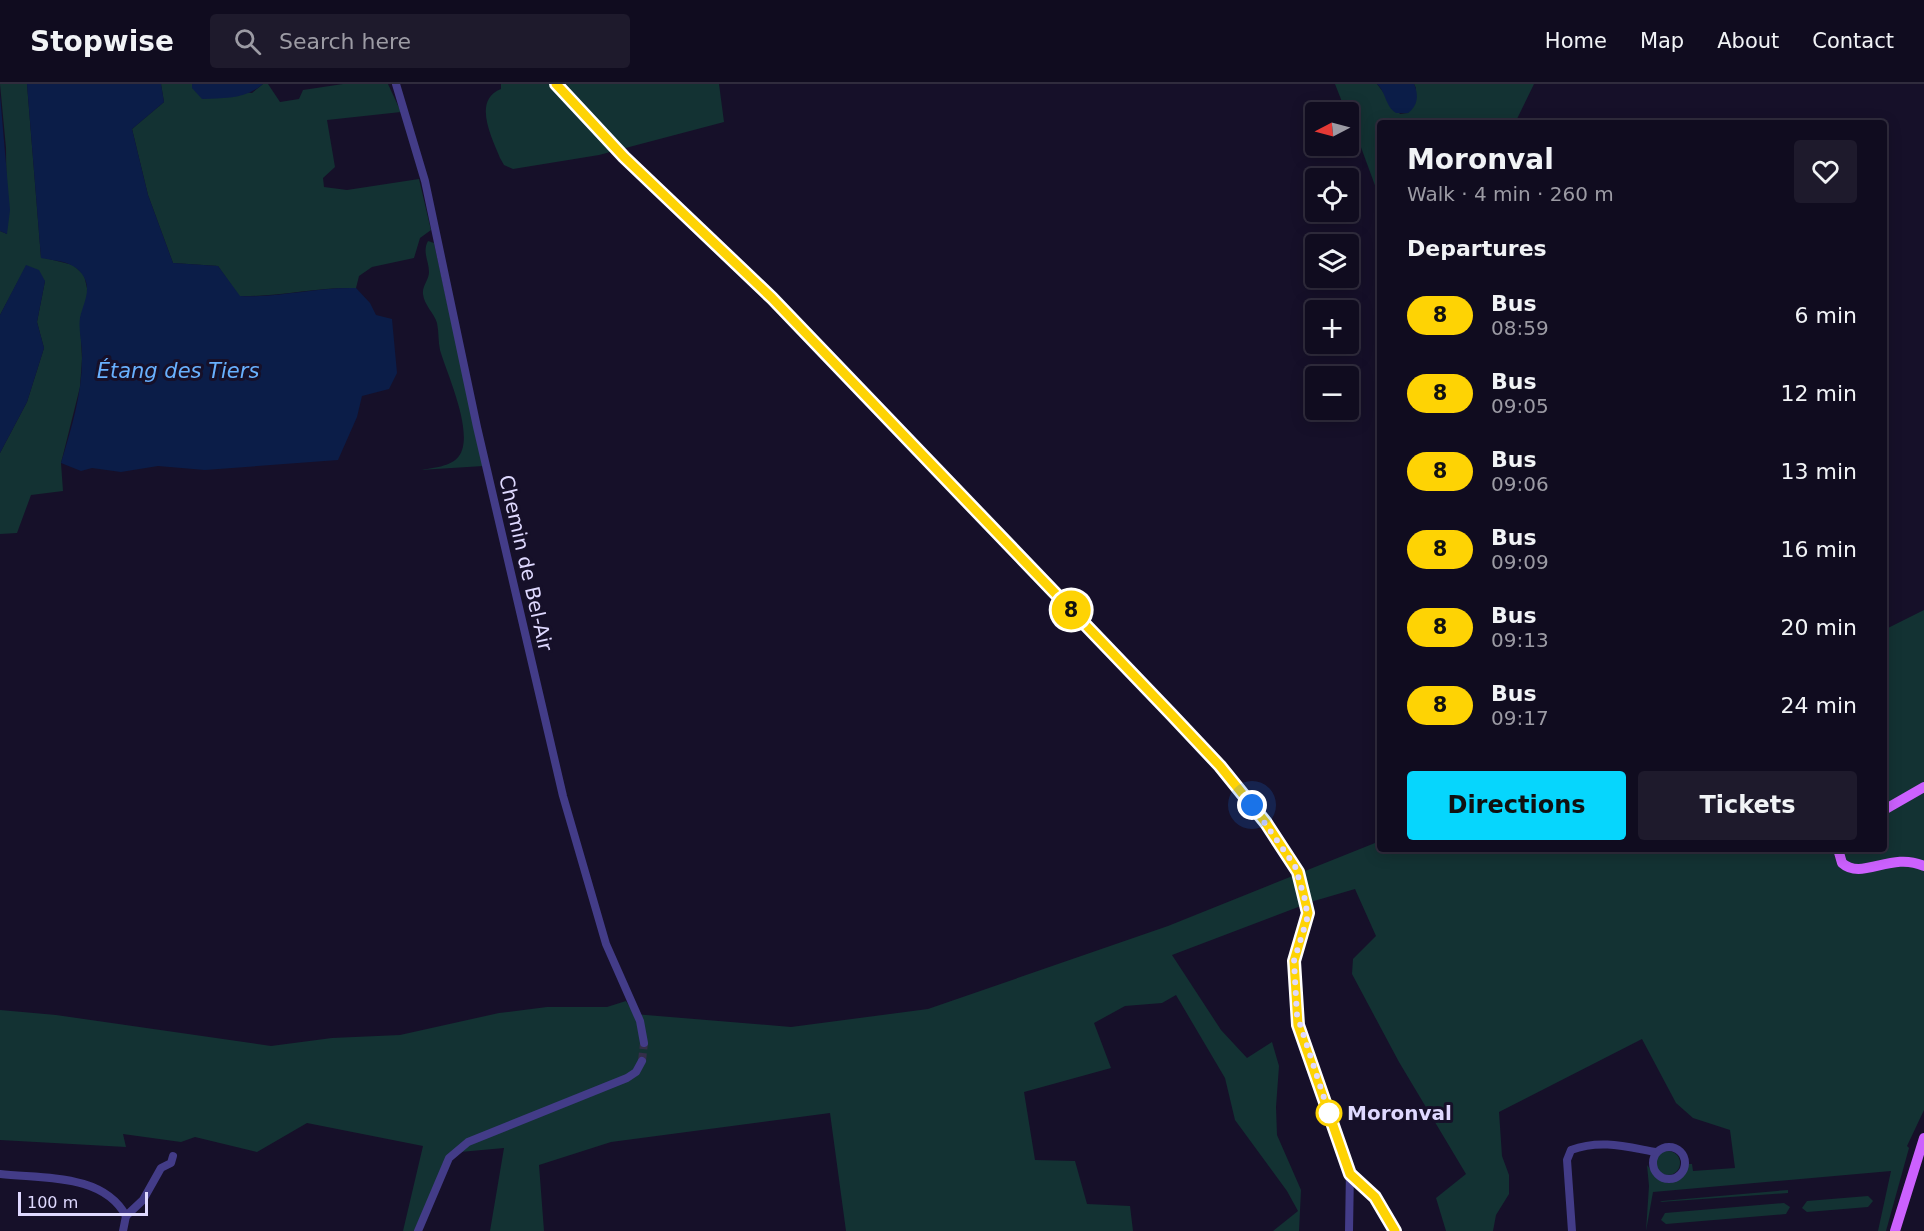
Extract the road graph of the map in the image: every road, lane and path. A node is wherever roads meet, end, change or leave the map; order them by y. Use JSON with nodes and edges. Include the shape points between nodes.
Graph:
{"nodes":[{"id":1,"x":396,"y":84,"type":"edge"},
{"id":2,"x":556,"y":84,"type":"edge"},
{"id":3,"x":1924,"y":787,"type":"edge"},
{"id":4,"x":1887,"y":808,"type":"edge"},
{"id":5,"x":1839,"y":852,"type":"edge"},
{"id":6,"x":1924,"y":866,"type":"edge"},
{"id":7,"x":644,"y":1043,"type":"tunnel mouth"},
{"id":8,"x":642,"y":1061,"type":"tunnel mouth"},
{"id":9,"x":1924,"y":1138,"type":"edge"},
{"id":10,"x":1656,"y":1152,"type":"dead end"},
{"id":11,"x":172,"y":1156,"type":"dead end"},
{"id":12,"x":0,"y":1174,"type":"edge"},
{"id":13,"x":1350,"y":1174,"type":"junction"},
{"id":14,"x":126,"y":1216,"type":"junction"},
{"id":15,"x":123,"y":1231,"type":"edge"},
{"id":16,"x":418,"y":1231,"type":"edge"},
{"id":17,"x":1349,"y":1231,"type":"edge"},
{"id":18,"x":1395,"y":1231,"type":"edge"},
{"id":19,"x":1572,"y":1231,"type":"edge"},
{"id":20,"x":1895,"y":1231,"type":"edge"}],
"edges":[{"from":1,"to":7,"type":"street","name":"Chemin de Bel-Air","via":[[425,181],[477,427],[567,812],[606,944],[640,1021]]},
{"from":2,"to":13,"type":"street","via":[[624,157],[772,298],[1220,766],[1284,848],[1298,872],[1308,909],[1294,961],[1297,1015]]},
{"from":3,"to":4,"type":"main road"},
{"from":5,"to":6,"type":"main road","via":[[1842,863],[1853,869],[1900,860]]},
{"from":8,"to":16,"type":"street","via":[[627,1078],[457,1148],[447,1162]]},
{"from":9,"to":20,"type":"main road"},
{"from":10,"to":19,"type":"street","via":[[1604,1143],[1572,1150],[1567,1160]]},
{"from":11,"to":14,"type":"street"},
{"from":12,"to":14,"type":"street","via":[[87,1184],[104,1191]]},
{"from":13,"to":17,"type":"street"},
{"from":13,"to":18,"type":"street","via":[[1375,1197]]},
{"from":14,"to":15,"type":"street"}]}
